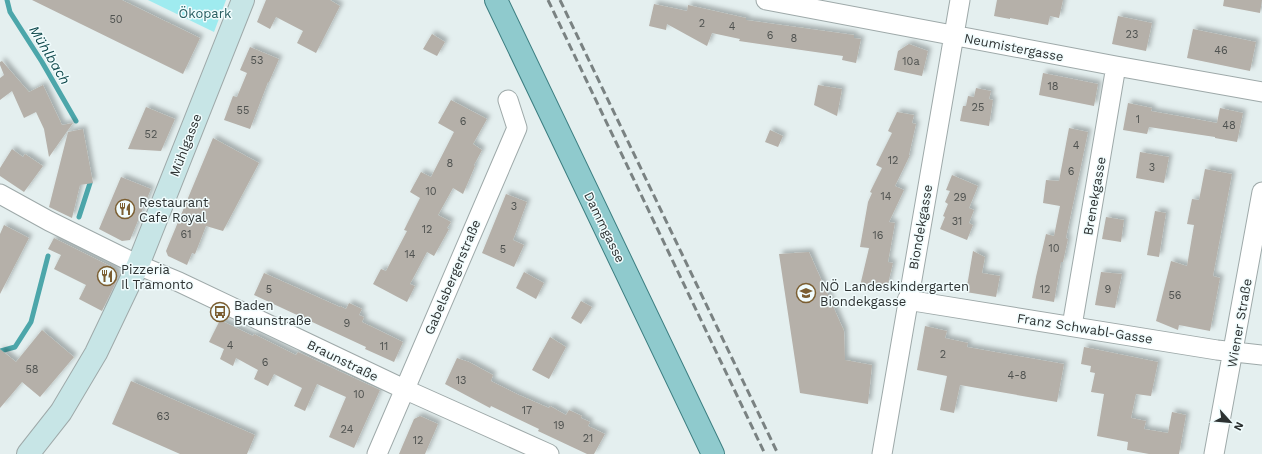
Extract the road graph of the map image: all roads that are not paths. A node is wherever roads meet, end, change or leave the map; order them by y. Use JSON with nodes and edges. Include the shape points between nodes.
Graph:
{"nodes":[{"id":1,"x":243,"y":0,"type":"edge"},
{"id":2,"x":496,"y":0,"type":"edge"},
{"id":3,"x":766,"y":0,"type":"edge"},
{"id":4,"x":960,"y":0,"type":"edge"},
{"id":5,"x":954,"y":35,"type":"junction"},
{"id":6,"x":1116,"y":66,"type":"junction"},
{"id":7,"x":1262,"y":92,"type":"edge"},
{"id":8,"x":508,"y":100,"type":"dead end"},
{"id":9,"x":1262,"y":192,"type":"edge"},
{"id":10,"x":0,"y":194,"type":"edge"},
{"id":11,"x":138,"y":265,"type":"junction"},
{"id":12,"x":907,"y":300,"type":"junction"},
{"id":13,"x":1072,"y":326,"type":"junction"},
{"id":14,"x":1234,"y":352,"type":"junction"},
{"id":15,"x":1262,"y":355,"type":"edge"},
{"id":16,"x":404,"y":389,"type":"junction"},
{"id":17,"x":28,"y":454,"type":"edge"},
{"id":18,"x":377,"y":454,"type":"edge"},
{"id":19,"x":550,"y":454,"type":"edge"},
{"id":20,"x":713,"y":454,"type":"edge"},
{"id":21,"x":882,"y":454,"type":"edge"},
{"id":22,"x":1214,"y":454,"type":"edge"}],
"edges":[{"from":1,"to":11,"type":"street","name":"Mühlgasse"},
{"from":2,"to":20,"type":"main road","name":"Dammgasse"},
{"from":3,"to":5,"type":"street","name":"Neumistergasse"},
{"from":4,"to":5,"type":"street","name":"Biondekgasse"},
{"from":5,"to":6,"type":"street","name":"Neumistergasse"},
{"from":5,"to":12,"type":"street","name":"Biondekgasse"},
{"from":6,"to":7,"type":"street","name":"Neumistergasse"},
{"from":6,"to":13,"type":"street","name":"Brenekgasse"},
{"from":8,"to":16,"type":"street","name":"Gabelsbergerstraße","via":[[517,128]]},
{"from":9,"to":14,"type":"street","name":"Wiener Straße"},
{"from":10,"to":11,"type":"street","name":"Braunstraße"},
{"from":11,"to":16,"type":"street","name":"Braunstraße","via":[[186,285]]},
{"from":11,"to":17,"type":"street","name":"Mühlgasse","via":[[96,353],[76,388]]},
{"from":12,"to":13,"type":"street","name":"Franz Schwabl-Gasse"},
{"from":12,"to":21,"type":"street","name":"Biondekgasse"},
{"from":13,"to":14,"type":"street","name":"Franz Schwabl-Gasse"},
{"from":14,"to":15,"type":"street","name":"Franz Schwabl-Gasse"},
{"from":14,"to":22,"type":"street","name":"Wiener Straße"},
{"from":16,"to":18,"type":"street","name":"Gabelsbergerstraße"},
{"from":16,"to":19,"type":"street","name":"Braunstraße"}]}
